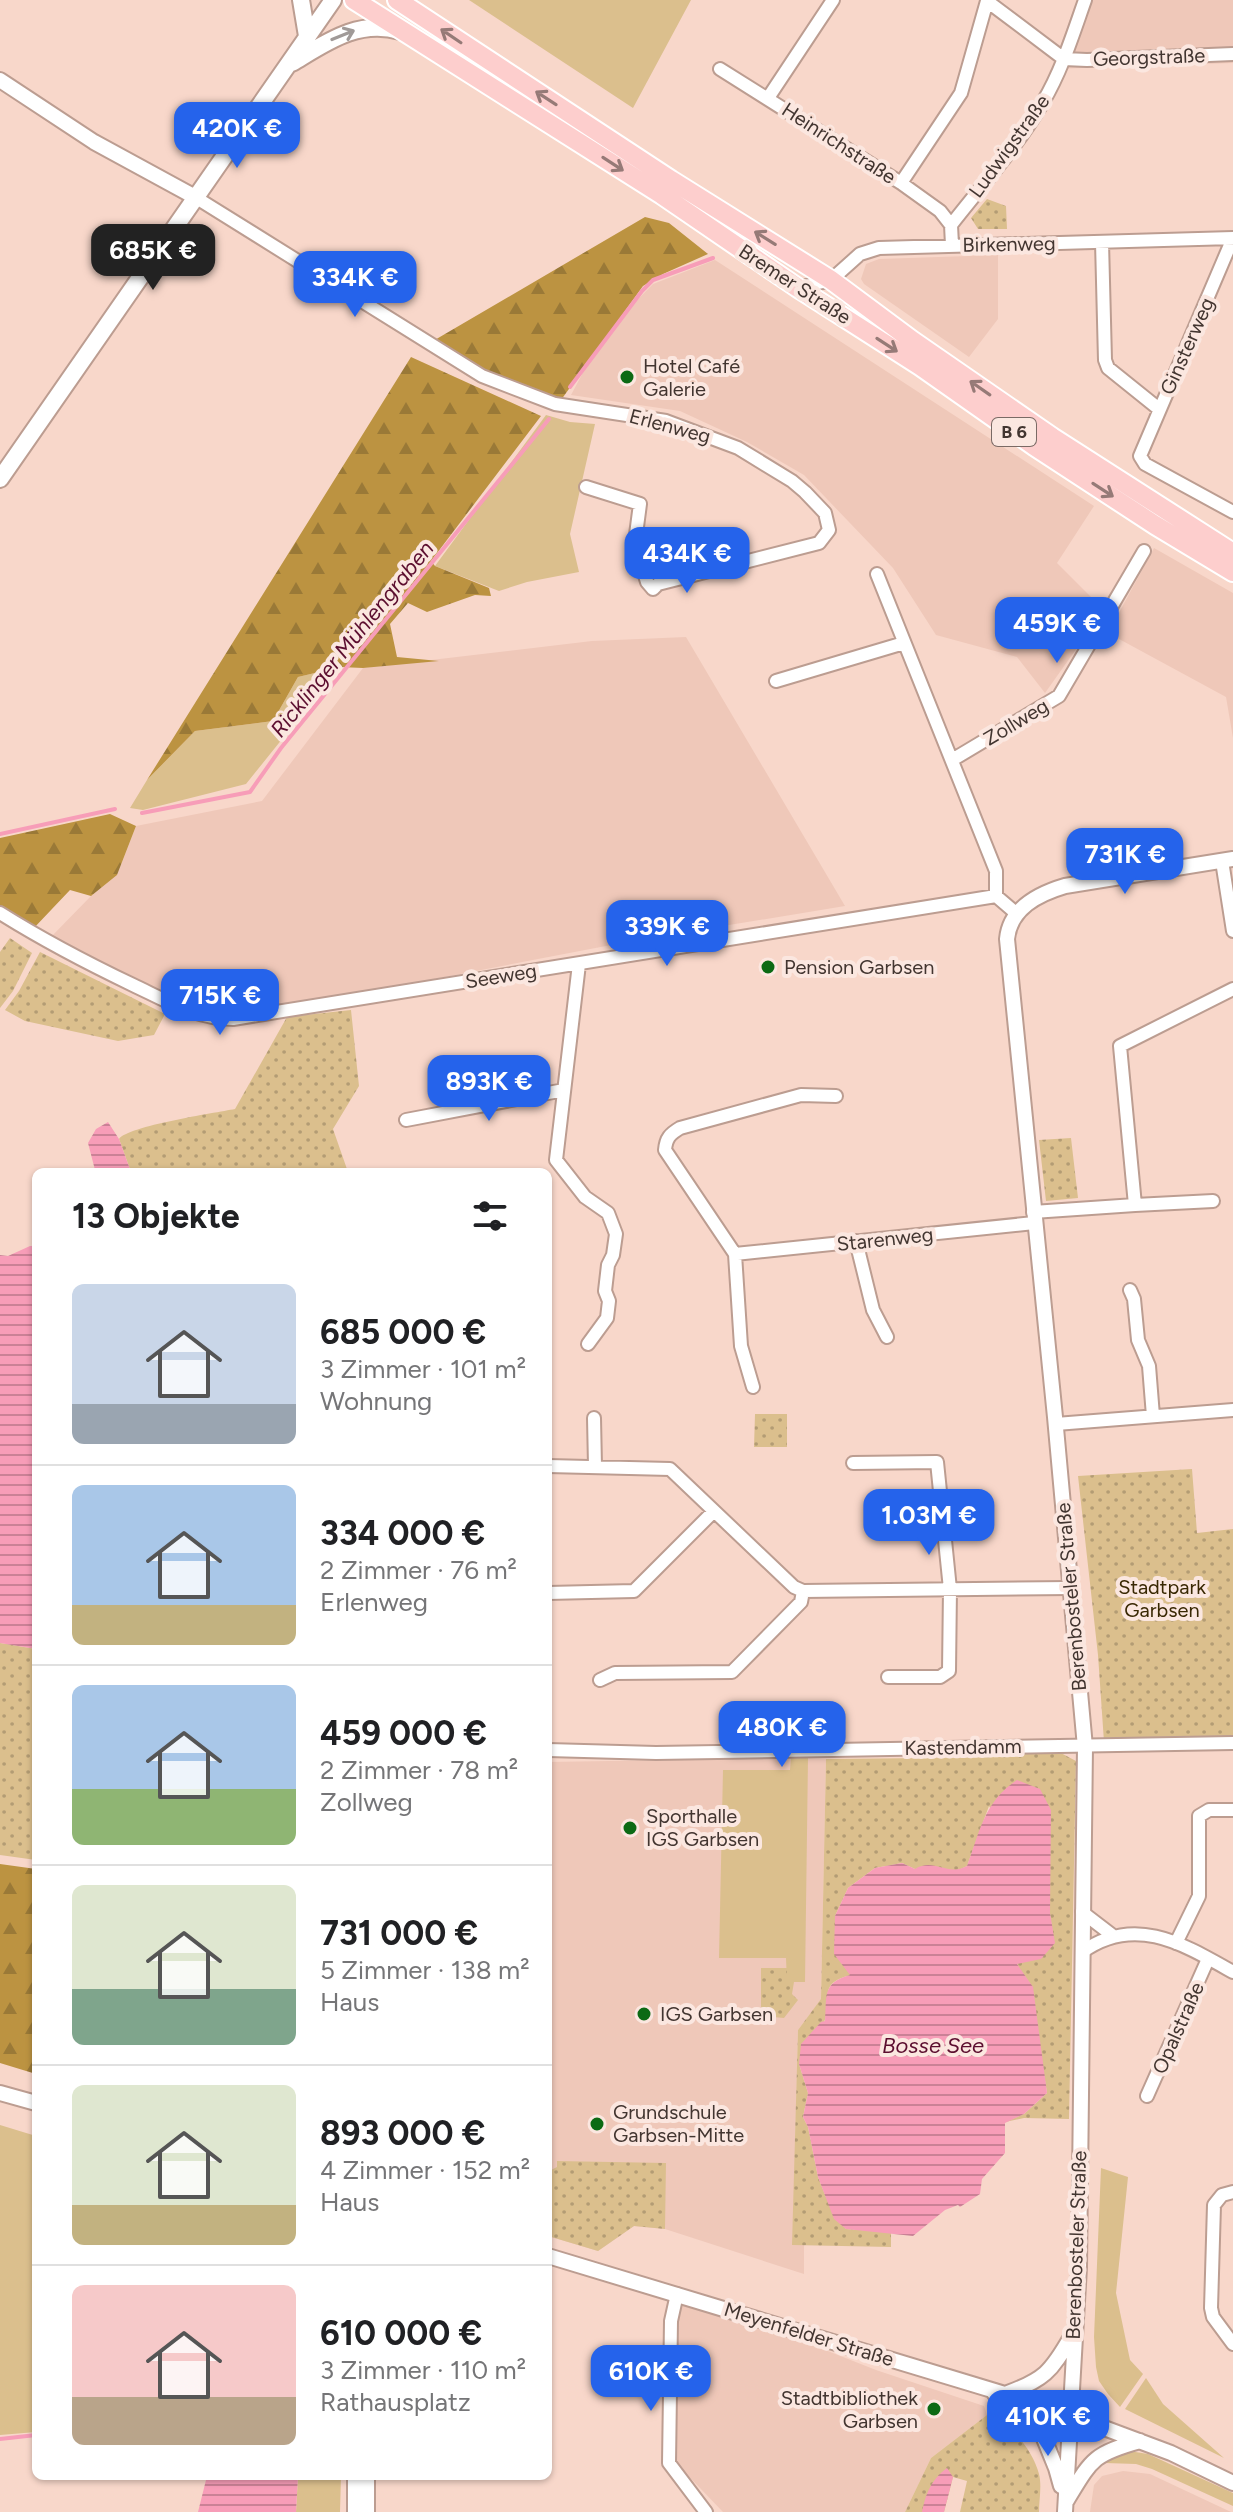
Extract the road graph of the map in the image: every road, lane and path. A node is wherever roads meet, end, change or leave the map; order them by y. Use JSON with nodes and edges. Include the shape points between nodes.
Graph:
{"nodes":[{"id":1,"x":301,"y":0,"type":"edge"},
{"id":2,"x":333,"y":0,"type":"edge"},
{"id":3,"x":354,"y":0,"type":"edge"},
{"id":4,"x":397,"y":0,"type":"edge"},
{"id":5,"x":833,"y":0,"type":"edge"},
{"id":6,"x":986,"y":0,"type":"edge"},
{"id":7,"x":1085,"y":0,"type":"edge"},
{"id":8,"x":411,"y":5,"type":"edge"},
{"id":9,"x":405,"y":33,"type":"junction"},
{"id":10,"x":307,"y":36,"type":"junction"},
{"id":11,"x":1233,"y":54,"type":"edge"},
{"id":12,"x":1064,"y":59,"type":"junction"},
{"id":13,"x":287,"y":65,"type":"junction"},
{"id":14,"x":720,"y":69,"type":"dead end"},
{"id":15,"x":0,"y":80,"type":"edge"},
{"id":16,"x":768,"y":98,"type":"junction"},
{"id":17,"x":901,"y":183,"type":"junction"},
{"id":18,"x":195,"y":197,"type":"junction"},
{"id":19,"x":951,"y":225,"type":"junction"},
{"id":20,"x":1233,"y":238,"type":"edge"},
{"id":21,"x":1102,"y":242,"type":"junction"},
{"id":22,"x":952,"y":245,"type":"junction"},
{"id":23,"x":831,"y":280,"type":"junction"},
{"id":24,"x":798,"y":288,"type":"junction"},
{"id":25,"x":1159,"y":409,"type":"junction"},
{"id":26,"x":0,"y":479,"type":"edge"},
{"id":27,"x":586,"y":487,"type":"dead end"},
{"id":28,"x":1233,"y":512,"type":"edge"},
{"id":29,"x":1144,"y":551,"type":"dead end"},
{"id":30,"x":1233,"y":553,"type":"edge"},
{"id":31,"x":1233,"y":572,"type":"edge"},
{"id":32,"x":877,"y":574,"type":"dead end"},
{"id":33,"x":904,"y":643,"type":"junction"},
{"id":34,"x":776,"y":681,"type":"dead end"},
{"id":35,"x":952,"y":760,"type":"junction"},
{"id":36,"x":1227,"y":860,"type":"edge"},
{"id":37,"x":996,"y":896,"type":"junction"},
{"id":38,"x":0,"y":913,"type":"edge"},
{"id":39,"x":1017,"y":914,"type":"junction"},
{"id":40,"x":1233,"y":931,"type":"edge"},
{"id":41,"x":579,"y":964,"type":"junction"},
{"id":42,"x":1233,"y":989,"type":"edge"},
{"id":43,"x":564,"y":1090,"type":"junction"},
{"id":44,"x":836,"y":1096,"type":"dead end"},
{"id":45,"x":406,"y":1120,"type":"dead end"},
{"id":46,"x":559,"y":1166,"type":"junction"},
{"id":47,"x":552,"y":1172,"type":"edge"},
{"id":48,"x":1213,"y":1201,"type":"dead end"},
{"id":49,"x":1135,"y":1205,"type":"junction"},
{"id":50,"x":1034,"y":1218,"type":"junction"},
{"id":51,"x":856,"y":1241,"type":"junction"},
{"id":52,"x":735,"y":1254,"type":"junction"},
{"id":53,"x":1130,"y":1290,"type":"dead end"},
{"id":54,"x":887,"y":1337,"type":"dead end"},
{"id":55,"x":588,"y":1344,"type":"dead end"},
{"id":56,"x":753,"y":1387,"type":"dead end"},
{"id":57,"x":1233,"y":1410,"type":"edge"},
{"id":58,"x":1153,"y":1416,"type":"junction"},
{"id":59,"x":594,"y":1418,"type":"dead end"},
{"id":60,"x":1056,"y":1424,"type":"junction"},
{"id":61,"x":853,"y":1463,"type":"dead end"},
{"id":62,"x":552,"y":1466,"type":"edge"},
{"id":63,"x":595,"y":1466,"type":"junction"},
{"id":64,"x":714,"y":1511,"type":"junction"},
{"id":65,"x":1071,"y":1588,"type":"junction"},
{"id":66,"x":950,"y":1589,"type":"junction"},
{"id":67,"x":803,"y":1591,"type":"junction"},
{"id":68,"x":552,"y":1593,"type":"edge"},
{"id":69,"x":888,"y":1677,"type":"dead end"},
{"id":70,"x":600,"y":1680,"type":"dead end"},
{"id":71,"x":1233,"y":1743,"type":"edge"},
{"id":72,"x":1085,"y":1747,"type":"junction"},
{"id":73,"x":552,"y":1750,"type":"edge"},
{"id":74,"x":1233,"y":1810,"type":"edge"},
{"id":75,"x":1082,"y":1912,"type":"junction"},
{"id":76,"x":1112,"y":1935,"type":"junction"},
{"id":77,"x":1176,"y":1943,"type":"junction"},
{"id":78,"x":1082,"y":1952,"type":"junction"},
{"id":79,"x":1208,"y":1959,"type":"junction"},
{"id":80,"x":1233,"y":1972,"type":"edge"},
{"id":81,"x":0,"y":2093,"type":"edge"},
{"id":82,"x":1147,"y":2096,"type":"dead end"},
{"id":83,"x":32,"y":2102,"type":"edge"},
{"id":84,"x":1233,"y":2192,"type":"edge"},
{"id":85,"x":552,"y":2257,"type":"edge"},
{"id":86,"x":677,"y":2294,"type":"junction"},
{"id":87,"x":1074,"y":2333,"type":"junction"},
{"id":88,"x":1233,"y":2344,"type":"edge"},
{"id":89,"x":990,"y":2390,"type":"junction"},
{"id":90,"x":1005,"y":2394,"type":"junction"},
{"id":91,"x":1069,"y":2415,"type":"junction"},
{"id":92,"x":1140,"y":2441,"type":"junction"},
{"id":93,"x":355,"y":2480,"type":"edge"},
{"id":94,"x":367,"y":2480,"type":"edge"},
{"id":95,"x":1233,"y":2483,"type":"edge"},
{"id":96,"x":1065,"y":2508,"type":"edge"},
{"id":97,"x":355,"y":2512,"type":"edge"},
{"id":98,"x":367,"y":2512,"type":"edge"},
{"id":99,"x":706,"y":2512,"type":"edge"}],
"edges":[{"from":1,"to":10,"type":"main road"},
{"from":2,"to":10,"type":"main road"},
{"from":3,"to":9,"type":"main road","name":"Bremer Straße","number":"B 6"},
{"from":4,"to":8,"type":"main road","name":"Bremer Straße","number":"B 6"},
{"from":5,"to":16,"type":"street"},
{"from":6,"to":12,"type":"street"},
{"from":6,"to":17,"type":"street","via":[[961,93]]},
{"from":7,"to":12,"type":"street","name":"Ludwigstraße"},
{"from":23,"to":8,"type":"main road","name":"Bremer Straße","number":"B 6","one_way":true},
{"from":13,"to":9,"type":"main road","one_way":true,"via":[[358,29]]},
{"from":9,"to":24,"type":"main road","name":"Bremer Straße","number":"B 6","one_way":true},
{"from":10,"to":13,"type":"main road"},
{"from":11,"to":12,"type":"street","name":"Georgstraße"},
{"from":12,"to":19,"type":"street","name":"Ludwigstraße","via":[[1038,111]]},
{"from":13,"to":18,"type":"main road"},
{"from":14,"to":16,"type":"street","name":"Heinrichstraße"},
{"from":15,"to":18,"type":"street","via":[[94,142]]},
{"from":16,"to":17,"type":"street","name":"Heinrichstraße"},
{"from":17,"to":19,"type":"street","name":"Heinrichstraße"},
{"from":18,"to":26,"type":"main road"},
{"from":18,"to":27,"type":"street","name":"Erlenweg","via":[[482,376],[536,398],[666,421],[738,448],[805,492],[825,513],[829,530],[819,543],[653,589],[635,542],[640,504]]},
{"from":19,"to":22,"type":"street"},
{"from":20,"to":21,"type":"street","name":"Birkenweg"},
{"from":20,"to":25,"type":"street","name":"Ginsterweg"},
{"from":21,"to":22,"type":"street","name":"Birkenweg"},
{"from":21,"to":25,"type":"street","name":"Ginsterweg","via":[[1105,360]]},
{"from":22,"to":23,"type":"street","name":"Birkenweg","via":[[869,249]]},
{"from":23,"to":24,"type":"street","name":"Birkenweg"},
{"from":30,"to":23,"type":"main road","name":"Bremer Straße","number":"B 6","one_way":true,"via":[[1052,437]]},
{"from":24,"to":31,"type":"main road","name":"Bremer Straße","number":"B 6","one_way":true},
{"from":25,"to":28,"type":"street","name":"Ginsterweg","via":[[1140,459]]},
{"from":29,"to":35,"type":"street","name":"Zollweg","via":[[1059,696]]},
{"from":32,"to":33,"type":"street"},
{"from":33,"to":34,"type":"street"},
{"from":33,"to":35,"type":"street"},
{"from":35,"to":37,"type":"street","via":[[996,871]]},
{"from":36,"to":39,"type":"street","via":[[1065,886],[1034,898]]},
{"from":36,"to":40,"type":"street"},
{"from":37,"to":39,"type":"street"},
{"from":37,"to":41,"type":"street","name":"Seeweg"},
{"from":38,"to":41,"type":"street","name":"Seeweg","via":[[107,972],[218,1019]]},
{"from":39,"to":50,"type":"street","name":"Berenbosteler Straße","via":[[1007,939]]},
{"from":41,"to":43,"type":"street"},
{"from":42,"to":49,"type":"street","via":[[1120,1046]]},
{"from":43,"to":45,"type":"street"},
{"from":43,"to":46,"type":"street","via":[[555,1151]]},
{"from":44,"to":52,"type":"street","via":[[801,1095],[670,1134],[665,1150]]},
{"from":46,"to":47,"type":"street"},
{"from":46,"to":55,"type":"street","via":[[585,1197],[608,1213],[616,1234],[605,1291],[607,1318]]},
{"from":48,"to":49,"type":"street","name":"Starenweg"},
{"from":49,"to":50,"type":"street","name":"Starenweg"},
{"from":50,"to":51,"type":"street","name":"Starenweg"},
{"from":50,"to":60,"type":"street","name":"Berenbosteler Straße"},
{"from":51,"to":52,"type":"street","name":"Starenweg"},
{"from":51,"to":54,"type":"street","via":[[873,1310]]},
{"from":52,"to":56,"type":"street","via":[[741,1346]]},
{"from":53,"to":58,"type":"street","via":[[1138,1340],[1149,1366]]},
{"from":57,"to":58,"type":"street"},
{"from":58,"to":60,"type":"street"},
{"from":59,"to":63,"type":"street"},
{"from":60,"to":65,"type":"street","name":"Berenbosteler Straße"},
{"from":61,"to":66,"type":"street","via":[[937,1462]]},
{"from":62,"to":63,"type":"street"},
{"from":63,"to":64,"type":"street","via":[[670,1469]]},
{"from":64,"to":67,"type":"street"},
{"from":64,"to":68,"type":"street","via":[[634,1591]]},
{"from":65,"to":66,"type":"street"},
{"from":65,"to":72,"type":"street","name":"Berenbosteler Straße"},
{"from":66,"to":67,"type":"street"},
{"from":66,"to":69,"type":"street","via":[[947,1675]]},
{"from":67,"to":70,"type":"street","via":[[801,1602],[732,1672],[615,1673]]},
{"from":71,"to":72,"type":"street","name":"Kastendamm"},
{"from":72,"to":73,"type":"street","name":"Kastendamm"},
{"from":72,"to":75,"type":"street","name":"Berenbosteler Straße"},
{"from":74,"to":77,"type":"street","via":[[1209,1810],[1199,1816],[1199,1896]]},
{"from":75,"to":76,"type":"street"},
{"from":75,"to":78,"type":"street","name":"Berenbosteler Straße"},
{"from":76,"to":77,"type":"street"},
{"from":76,"to":78,"type":"street"},
{"from":77,"to":79,"type":"street"},
{"from":78,"to":87,"type":"street","name":"Berenbosteler Straße"},
{"from":79,"to":80,"type":"street"},
{"from":79,"to":82,"type":"street","name":"Opalstraße"},
{"from":81,"to":83,"type":"street"},
{"from":84,"to":88,"type":"street","via":[[1214,2205],[1211,2308]]},
{"from":85,"to":86,"type":"street","name":"Meyenfelder Straße"},
{"from":86,"to":89,"type":"street","name":"Meyenfelder Straße"},
{"from":86,"to":99,"type":"street","via":[[671,2321],[669,2459]]},
{"from":87,"to":90,"type":"street","via":[[1046,2375]]},
{"from":87,"to":91,"type":"street","name":"Berenbosteler Straße"},
{"from":89,"to":90,"type":"street","name":"Meyenfelder Straße"},
{"from":89,"to":96,"type":"street","via":[[1045,2437]]},
{"from":90,"to":91,"type":"street","name":"Meyenfelder Straße"},
{"from":91,"to":92,"type":"street","name":"Meyenfelder Straße"},
{"from":91,"to":96,"type":"street","name":"Berenbosteler Straße"},
{"from":92,"to":95,"type":"street","name":"Meyenfelder Straße"},
{"from":92,"to":96,"type":"street","via":[[1105,2450],[1093,2459]]},
{"from":93,"to":97,"type":"street"},
{"from":94,"to":98,"type":"street"}]}
